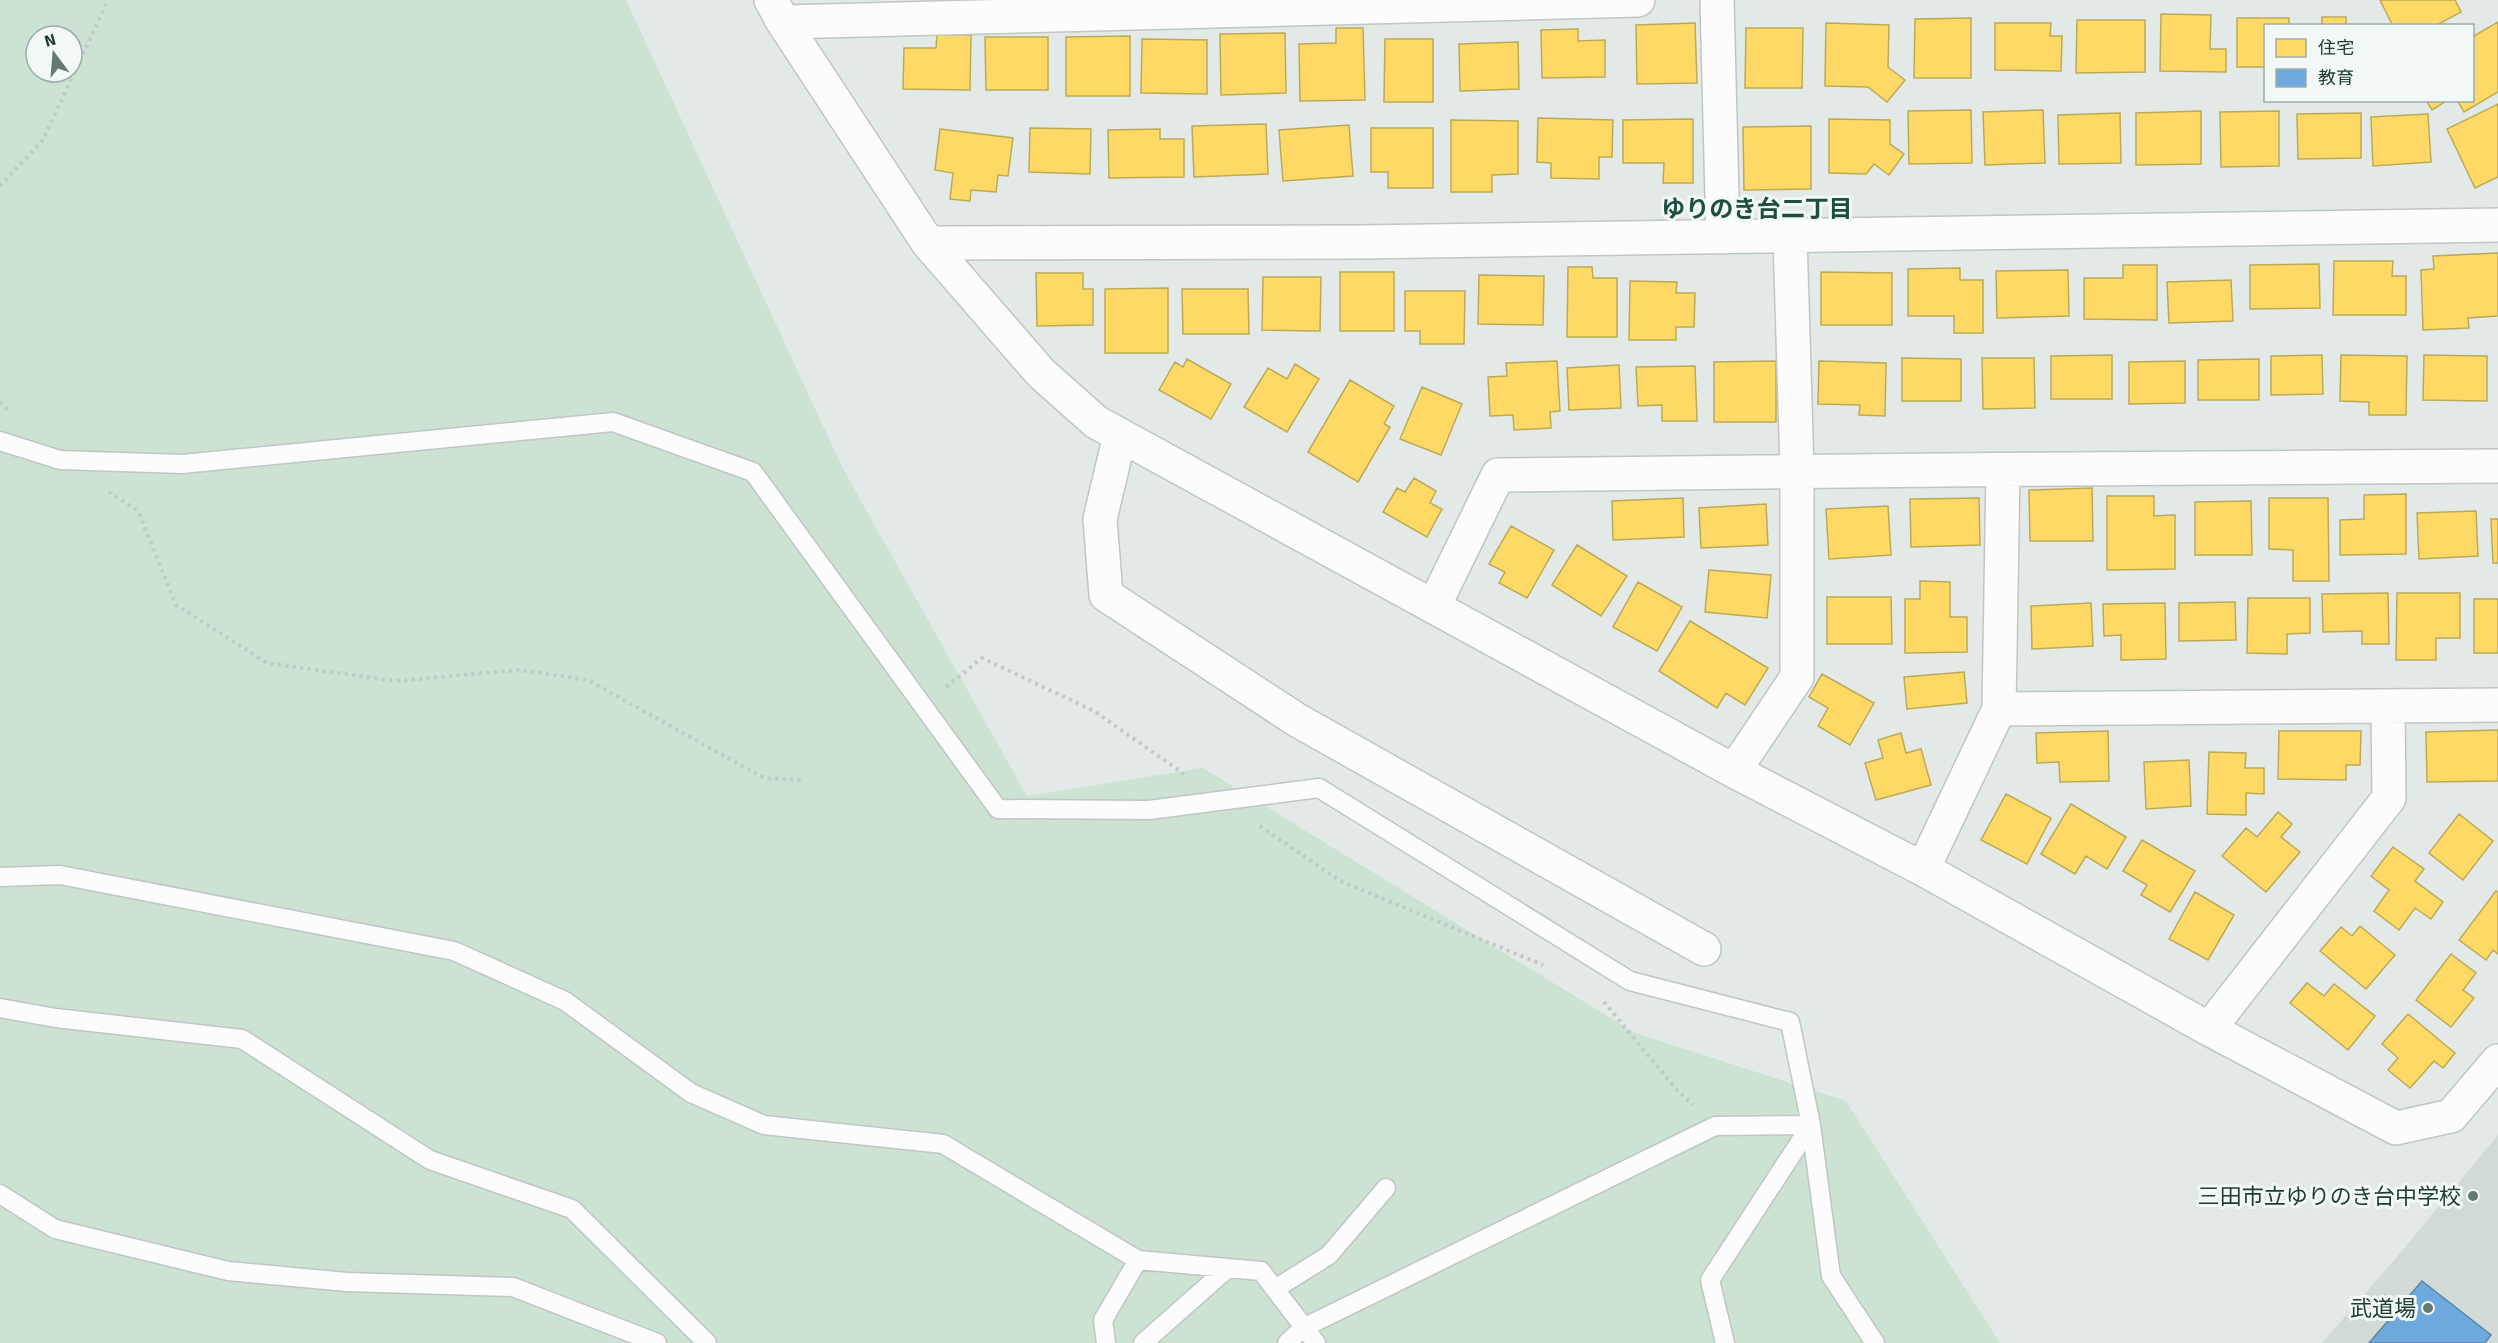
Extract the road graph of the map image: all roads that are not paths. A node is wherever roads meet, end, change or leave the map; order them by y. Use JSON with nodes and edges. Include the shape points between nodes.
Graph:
{"nodes":[{"id":1,"x":1638,"y":0,"type":"edge"},
{"id":2,"x":1717,"y":0,"type":"edge"},
{"id":3,"x":777,"y":11,"type":"edge"},
{"id":4,"x":2498,"y":225,"type":"edge"},
{"id":5,"x":1723,"y":237,"type":"junction"},
{"id":6,"x":1790,"y":237,"type":"junction"},
{"id":7,"x":928,"y":243,"type":"junction"},
{"id":8,"x":1120,"y":435,"type":"junction"},
{"id":9,"x":0,"y":441,"type":"edge"},
{"id":10,"x":2498,"y":466,"type":"edge"},
{"id":11,"x":1797,"y":469,"type":"junction"},
{"id":12,"x":2004,"y":470,"type":"junction"},
{"id":13,"x":1434,"y":606,"type":"junction"},
{"id":14,"x":2498,"y":705,"type":"edge"},
{"id":15,"x":2388,"y":706,"type":"junction"},
{"id":16,"x":1999,"y":709,"type":"junction"},
{"id":17,"x":1734,"y":771,"type":"junction"},
{"id":18,"x":1923,"y":869,"type":"junction"},
{"id":19,"x":0,"y":877,"type":"edge"},
{"id":20,"x":1704,"y":950,"type":"dead end"},
{"id":21,"x":0,"y":1008,"type":"edge"},
{"id":22,"x":2209,"y":1029,"type":"junction"},
{"id":23,"x":2498,"y":1061,"type":"edge"},
{"id":24,"x":1812,"y":1125,"type":"junction"},
{"id":25,"x":1386,"y":1188,"type":"dead end"},
{"id":26,"x":0,"y":1194,"type":"edge"},
{"id":27,"x":1138,"y":1260,"type":"junction"},
{"id":28,"x":1228,"y":1268,"type":"junction"},
{"id":29,"x":1275,"y":1290,"type":"junction"},
{"id":30,"x":1303,"y":1328,"type":"junction"},
{"id":31,"x":618,"y":1336,"type":"edge"},
{"id":32,"x":657,"y":1343,"type":"edge"},
{"id":33,"x":707,"y":1343,"type":"edge"},
{"id":34,"x":1106,"y":1343,"type":"edge"},
{"id":35,"x":1143,"y":1343,"type":"edge"},
{"id":36,"x":1287,"y":1343,"type":"edge"},
{"id":37,"x":1316,"y":1343,"type":"edge"},
{"id":38,"x":1725,"y":1343,"type":"edge"},
{"id":39,"x":1875,"y":1343,"type":"edge"}],
"edges":[{"from":1,"to":3,"type":"street"},
{"from":2,"to":5,"type":"street"},
{"from":3,"to":7,"type":"street"},
{"from":4,"to":6,"type":"street"},
{"from":5,"to":6,"type":"street"},
{"from":5,"to":7,"type":"street"},
{"from":6,"to":11,"type":"street"},
{"from":7,"to":8,"type":"street","via":[[1041,374],[1096,422]]},
{"from":8,"to":13,"type":"street"},
{"from":8,"to":20,"type":"street","via":[[1100,519],[1106,595],[1297,720]]},
{"from":9,"to":24,"type":"lane","via":[[60,460],[182,464],[613,422],[753,472],[998,809],[1149,810],[1319,788],[1630,981],[1790,1022]]},
{"from":10,"to":12,"type":"street"},
{"from":11,"to":12,"type":"street"},
{"from":11,"to":13,"type":"street","via":[[1498,475]]},
{"from":11,"to":17,"type":"street","via":[[1797,677]]},
{"from":12,"to":16,"type":"street"},
{"from":13,"to":17,"type":"street"},
{"from":14,"to":15,"type":"street"},
{"from":15,"to":16,"type":"street"},
{"from":15,"to":22,"type":"street","via":[[2389,798]]},
{"from":16,"to":18,"type":"street"},
{"from":17,"to":18,"type":"street"},
{"from":18,"to":22,"type":"street"},
{"from":19,"to":27,"type":"lane","via":[[60,875],[453,951],[565,1001],[691,1093],[764,1125],[943,1143]]},
{"from":21,"to":33,"type":"lane","via":[[242,1039],[430,1160],[572,1209]]},
{"from":22,"to":23,"type":"street","via":[[2396,1128],[2451,1116]]},
{"from":24,"to":30,"type":"lane","via":[[1715,1126]]},
{"from":24,"to":38,"type":"lane","via":[[1710,1280]]},
{"from":24,"to":39,"type":"lane","via":[[1831,1276]]},
{"from":25,"to":29,"type":"lane","via":[[1329,1255]]},
{"from":26,"to":31,"type":"lane","via":[[55,1229],[228,1271],[347,1282],[513,1287]]},
{"from":27,"to":28,"type":"lane"},
{"from":27,"to":34,"type":"lane","via":[[1103,1320]]},
{"from":28,"to":29,"type":"lane","via":[[1261,1271]]},
{"from":28,"to":35,"type":"lane"},
{"from":29,"to":30,"type":"lane"},
{"from":30,"to":36,"type":"lane"},
{"from":30,"to":37,"type":"lane"},
{"from":31,"to":32,"type":"lane"}]}
